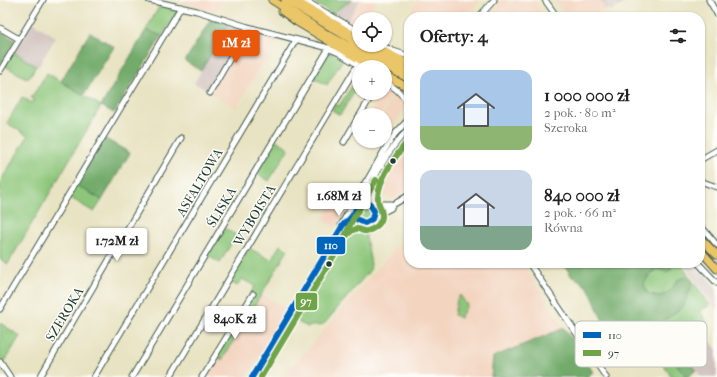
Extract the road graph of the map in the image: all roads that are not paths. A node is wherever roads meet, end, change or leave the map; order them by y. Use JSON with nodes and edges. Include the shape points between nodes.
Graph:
{"nodes":[{"id":1,"x":42,"y":0,"type":"edge"},
{"id":2,"x":149,"y":0,"type":"edge"},
{"id":3,"x":268,"y":0,"type":"edge"},
{"id":4,"x":272,"y":0,"type":"edge"},
{"id":5,"x":285,"y":0,"type":"edge"},
{"id":6,"x":294,"y":0,"type":"edge"},
{"id":7,"x":304,"y":0,"type":"edge"},
{"id":8,"x":494,"y":0,"type":"edge"},
{"id":9,"x":546,"y":0,"type":"edge"},
{"id":10,"x":709,"y":0,"type":"edge"},
{"id":11,"x":181,"y":7,"type":"junction"},
{"id":12,"x":483,"y":12,"type":"edge"},
{"id":13,"x":554,"y":12,"type":"edge"},
{"id":14,"x":717,"y":14,"type":"edge"},
{"id":15,"x":248,"y":27,"type":"junction"},
{"id":16,"x":0,"y":28,"type":"edge"},
{"id":17,"x":352,"y":28,"type":"edge"},
{"id":18,"x":352,"y":34,"type":"edge"},
{"id":19,"x":19,"y":39,"type":"junction"},
{"id":20,"x":296,"y":40,"type":"junction"},
{"id":21,"x":352,"y":40,"type":"edge"},
{"id":22,"x":329,"y":48,"type":"junction"},
{"id":23,"x":392,"y":50,"type":"edge"},
{"id":24,"x":371,"y":52,"type":"edge"},
{"id":25,"x":386,"y":52,"type":"edge"},
{"id":26,"x":404,"y":54,"type":"edge"},
{"id":27,"x":360,"y":60,"type":"edge"},
{"id":28,"x":352,"y":61,"type":"edge"},
{"id":29,"x":404,"y":61,"type":"edge"},
{"id":30,"x":0,"y":70,"type":"edge"},
{"id":31,"x":404,"y":72,"type":"edge"},
{"id":32,"x":404,"y":73,"type":"edge"},
{"id":33,"x":352,"y":79,"type":"edge"},
{"id":34,"x":392,"y":79,"type":"edge"},
{"id":35,"x":404,"y":85,"type":"edge"},
{"id":36,"x":392,"y":87,"type":"edge"},
{"id":37,"x":210,"y":92,"type":"dead end"},
{"id":38,"x":404,"y":98,"type":"edge"},
{"id":39,"x":404,"y":124,"type":"edge"},
{"id":40,"x":352,"y":128,"type":"edge"},
{"id":41,"x":404,"y":136,"type":"edge"},
{"id":42,"x":181,"y":138,"type":"dead end"},
{"id":43,"x":344,"y":142,"type":"dead end"},
{"id":44,"x":717,"y":150,"type":"edge"},
{"id":45,"x":705,"y":157,"type":"edge"},
{"id":46,"x":368,"y":179,"type":"junction"},
{"id":47,"x":705,"y":183,"type":"edge"},
{"id":48,"x":717,"y":187,"type":"edge"},
{"id":49,"x":370,"y":192,"type":"junction"},
{"id":50,"x":403,"y":200,"type":"edge"},
{"id":51,"x":360,"y":203,"type":"junction"},
{"id":52,"x":369,"y":203,"type":"junction"},
{"id":53,"x":396,"y":204,"type":"junction"},
{"id":54,"x":373,"y":208,"type":"junction"},
{"id":55,"x":354,"y":213,"type":"junction"},
{"id":56,"x":374,"y":216,"type":"junction"},
{"id":57,"x":358,"y":220,"type":"junction"},
{"id":58,"x":339,"y":231,"type":"junction"},
{"id":59,"x":705,"y":231,"type":"edge"},
{"id":60,"x":705,"y":243,"type":"edge"},
{"id":61,"x":717,"y":245,"type":"edge"},
{"id":62,"x":717,"y":255,"type":"edge"},
{"id":63,"x":705,"y":256,"type":"edge"},
{"id":64,"x":532,"y":268,"type":"edge"},
{"id":65,"x":703,"y":268,"type":"edge"},
{"id":66,"x":717,"y":269,"type":"edge"},
{"id":67,"x":717,"y":283,"type":"edge"},
{"id":68,"x":252,"y":294,"type":"dead end"},
{"id":69,"x":0,"y":309,"type":"edge"},
{"id":70,"x":575,"y":331,"type":"edge"},
{"id":71,"x":0,"y":362,"type":"edge"},
{"id":72,"x":599,"y":367,"type":"edge"},
{"id":73,"x":10,"y":377,"type":"edge"},
{"id":74,"x":40,"y":377,"type":"edge"},
{"id":75,"x":94,"y":377,"type":"edge"},
{"id":76,"x":132,"y":377,"type":"edge"},
{"id":77,"x":170,"y":377,"type":"edge"},
{"id":78,"x":202,"y":377,"type":"edge"},
{"id":79,"x":252,"y":377,"type":"edge"},
{"id":80,"x":606,"y":377,"type":"edge"}],
"edges":[{"from":1,"to":19,"type":"street"},
{"from":2,"to":11,"type":"street"},
{"from":3,"to":27,"type":"highway","via":[[297,22]]},
{"from":4,"to":32,"type":"highway","via":[[325,33]]},
{"from":5,"to":21,"type":"highway"},
{"from":6,"to":18,"type":"highway"},
{"from":7,"to":17,"type":"street"},
{"from":8,"to":12,"type":"street"},
{"from":9,"to":13,"type":"street"},
{"from":10,"to":14,"type":"street"},
{"from":11,"to":15,"type":"street"},
{"from":11,"to":69,"type":"street"},
{"from":15,"to":20,"type":"street"},
{"from":15,"to":37,"type":"street"},
{"from":16,"to":19,"type":"street"},
{"from":19,"to":30,"type":"street"},
{"from":20,"to":22,"type":"street"},
{"from":20,"to":75,"type":"street","name":"ASFALTOWA"},
{"from":22,"to":28,"type":"street"},
{"from":22,"to":76,"type":"street","name":"ŚLISKA"},
{"from":23,"to":26,"type":"street"},
{"from":24,"to":31,"type":"highway"},
{"from":25,"to":29,"type":"highway"},
{"from":33,"to":77,"type":"street","name":"WYBOISTA"},
{"from":34,"to":35,"type":"highway"},
{"from":36,"to":38,"type":"street"},
{"from":39,"to":46,"type":"street","via":[[394,134]]},
{"from":40,"to":43,"type":"street"},
{"from":41,"to":49,"type":"street","via":[[374,177]]},
{"from":42,"to":74,"type":"street","name":"SZEROKA"},
{"from":44,"to":45,"type":"street"},
{"from":46,"to":51,"type":"street"},
{"from":46,"to":58,"type":"street"},
{"from":47,"to":48,"type":"street"},
{"from":49,"to":52,"type":"street"},
{"from":49,"to":53,"type":"street","via":[[376,202]]},
{"from":50,"to":53,"type":"street"},
{"from":51,"to":52,"type":"street"},
{"from":51,"to":55,"type":"street"},
{"from":52,"to":54,"type":"street"},
{"from":53,"to":54,"type":"street"},
{"from":53,"to":56,"type":"street"},
{"from":54,"to":56,"type":"street"},
{"from":55,"to":57,"type":"street"},
{"from":55,"to":58,"type":"street"},
{"from":56,"to":57,"type":"street","via":[[363,223]]},
{"from":57,"to":58,"type":"street"},
{"from":58,"to":79,"type":"street"},
{"from":59,"to":61,"type":"street"},
{"from":60,"to":62,"type":"highway"},
{"from":63,"to":66,"type":"highway"},
{"from":64,"to":70,"type":"street"},
{"from":65,"to":67,"type":"street"},
{"from":68,"to":78,"type":"street"},
{"from":71,"to":73,"type":"street"},
{"from":72,"to":80,"type":"street"}]}
